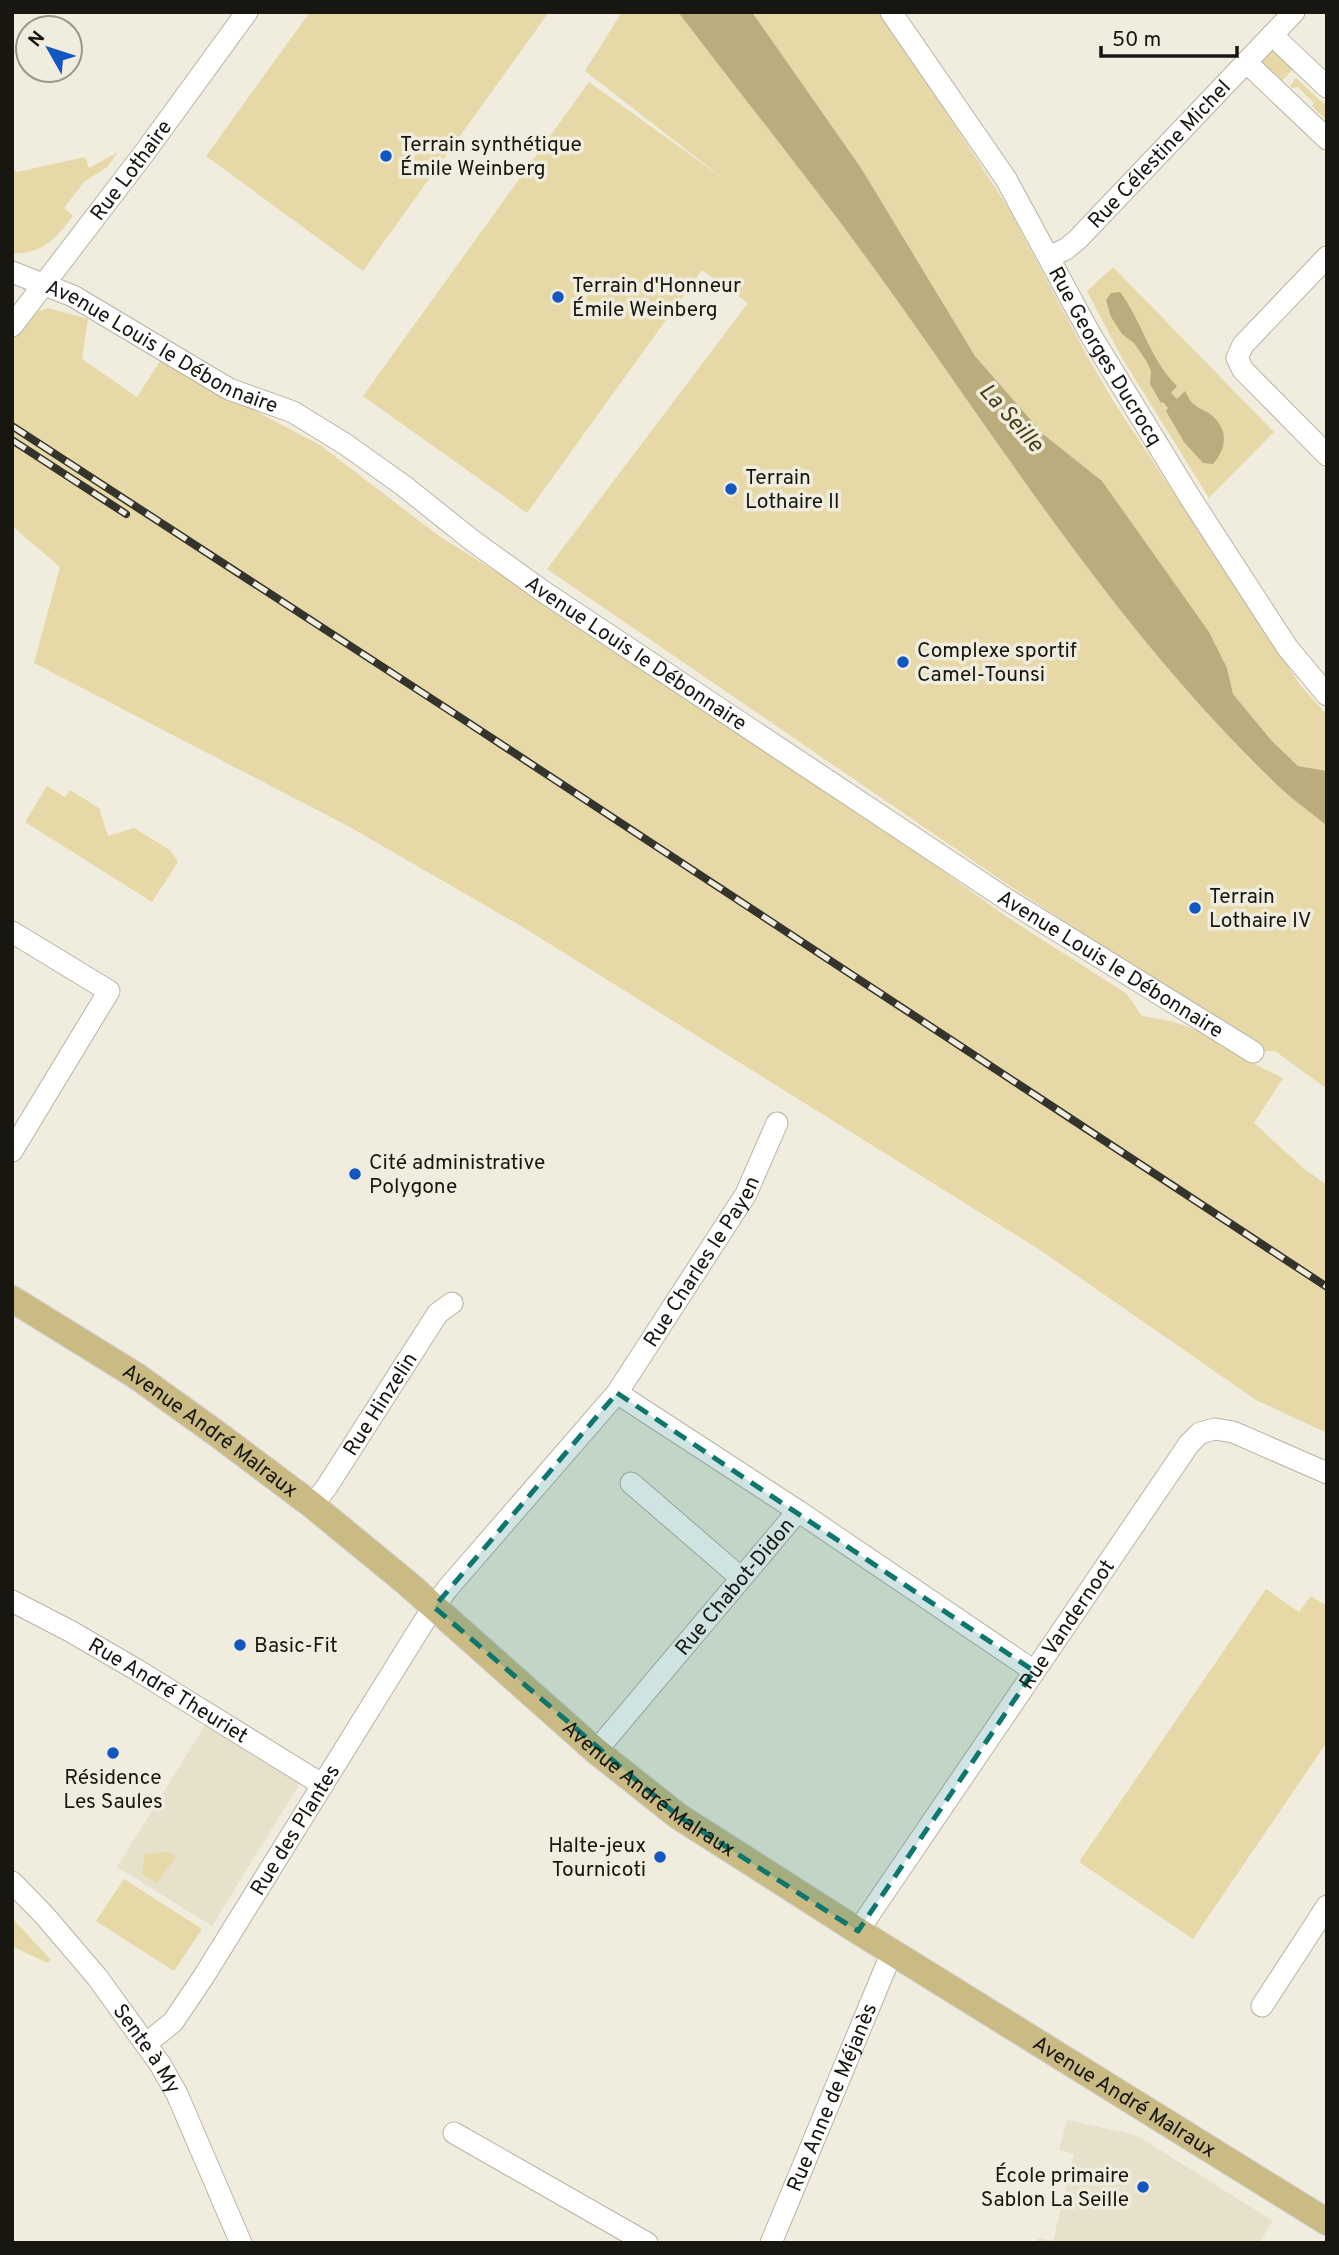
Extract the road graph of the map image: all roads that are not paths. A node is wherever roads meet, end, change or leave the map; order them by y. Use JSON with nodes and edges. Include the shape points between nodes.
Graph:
{"nodes":[{"id":1,"x":247,"y":12,"type":"edge"},
{"id":2,"x":891,"y":12,"type":"edge"},
{"id":3,"x":1294,"y":12,"type":"edge"},
{"id":4,"x":1272,"y":35,"type":"junction"},
{"id":5,"x":1246,"y":62,"type":"junction"},
{"id":6,"x":1327,"y":87,"type":"edge"},
{"id":7,"x":1327,"y":139,"type":"edge"},
{"id":8,"x":1049,"y":257,"type":"junction"},
{"id":9,"x":1327,"y":257,"type":"edge"},
{"id":10,"x":12,"y":272,"type":"edge"},
{"id":11,"x":44,"y":284,"type":"junction"},
{"id":12,"x":12,"y":326,"type":"edge"},
{"id":13,"x":1327,"y":456,"type":"edge"},
{"id":14,"x":1327,"y":695,"type":"edge"},
{"id":15,"x":12,"y":932,"type":"edge"},
{"id":16,"x":1253,"y":1052,"type":"dead end"},
{"id":17,"x":778,"y":1123,"type":"dead end"},
{"id":18,"x":12,"y":1151,"type":"edge"},
{"id":19,"x":12,"y":1299,"type":"edge"},
{"id":20,"x":452,"y":1303,"type":"dead end"},
{"id":21,"x":617,"y":1393,"type":"junction"},
{"id":22,"x":1327,"y":1473,"type":"edge"},
{"id":23,"x":631,"y":1483,"type":"dead end"},
{"id":24,"x":312,"y":1505,"type":"junction"},
{"id":25,"x":797,"y":1511,"type":"junction"},
{"id":26,"x":741,"y":1578,"type":"junction"},
{"id":27,"x":12,"y":1601,"type":"edge"},
{"id":28,"x":434,"y":1608,"type":"junction"},
{"id":29,"x":1034,"y":1671,"type":"junction"},
{"id":30,"x":596,"y":1751,"type":"junction"},
{"id":31,"x":323,"y":1785,"type":"junction"},
{"id":32,"x":12,"y":1882,"type":"edge"},
{"id":33,"x":1327,"y":1906,"type":"edge"},
{"id":34,"x":858,"y":1931,"type":"junction"},
{"id":35,"x":892,"y":1952,"type":"junction"},
{"id":36,"x":1262,"y":2006,"type":"dead end"},
{"id":37,"x":147,"y":2043,"type":"junction"},
{"id":38,"x":454,"y":2133,"type":"dead end"},
{"id":39,"x":1327,"y":2222,"type":"edge"},
{"id":40,"x":241,"y":2243,"type":"edge"},
{"id":41,"x":647,"y":2243,"type":"edge"},
{"id":42,"x":771,"y":2243,"type":"edge"}],
"edges":[{"from":1,"to":11,"type":"street","name":"Rue Lothaire"},
{"from":2,"to":8,"type":"street","name":"Rue Georges Ducrocq","via":[[986,146]]},
{"from":3,"to":4,"type":"street","name":"Rue Célestine Michel"},
{"from":4,"to":5,"type":"street","name":"Rue Célestine Michel"},
{"from":4,"to":6,"type":"street"},
{"from":5,"to":7,"type":"street"},
{"from":5,"to":8,"type":"street","name":"Rue Célestine Michel","via":[[1078,239]]},
{"from":8,"to":14,"type":"street","name":"Rue Georges Ducrocq","via":[[1131,403],[1278,632]]},
{"from":9,"to":13,"type":"street","via":[[1242,345],[1237,358],[1243,370]]},
{"from":10,"to":11,"type":"street","name":"Avenue Louis le Débonnaire"},
{"from":11,"to":12,"type":"street","name":"Rue Lothaire"},
{"from":11,"to":16,"type":"street","name":"Avenue Louis le Débonnaire","via":[[73,296],[229,389],[293,412],[345,444],[544,592],[1003,897]]},
{"from":15,"to":18,"type":"street","via":[[109,991]]},
{"from":17,"to":21,"type":"street","name":"Rue Charles le Payen","via":[[746,1194]]},
{"from":19,"to":24,"type":"main road","name":"Avenue André Malraux","via":[[135,1375]]},
{"from":20,"to":24,"type":"street","name":"Rue Hinzelin","via":[[438,1313]]},
{"from":21,"to":25,"type":"street"},
{"from":21,"to":28,"type":"street","name":"Rue Charles le Payen","via":[[454,1579]]},
{"from":22,"to":29,"type":"street","name":"Rue Vandernoot","via":[[1233,1432],[1215,1429],[1200,1433]]},
{"from":23,"to":26,"type":"street"},
{"from":24,"to":28,"type":"main road","name":"Avenue André Malraux"},
{"from":25,"to":26,"type":"street","name":"Rue Chabot-Didon"},
{"from":25,"to":29,"type":"street","name":"Rue Chabot-Didon"},
{"from":26,"to":30,"type":"street","name":"Rue Chabot-Didon"},
{"from":27,"to":31,"type":"street","name":"Rue André Theuriet","via":[[128,1665]]},
{"from":28,"to":30,"type":"main road","name":"Avenue André Malraux"},
{"from":28,"to":31,"type":"street","name":"Rue des Plantes"},
{"from":29,"to":34,"type":"street","name":"Rue Vandernoot"},
{"from":30,"to":34,"type":"main road","name":"Avenue André Malraux","via":[[678,1816]]},
{"from":31,"to":37,"type":"street","name":"Rue des Plantes","via":[[173,2022]]},
{"from":32,"to":37,"type":"street","name":"Sente à My","via":[[97,1977]]},
{"from":33,"to":36,"type":"street"},
{"from":34,"to":35,"type":"main road","name":"Avenue André Malraux"},
{"from":35,"to":39,"type":"main road","name":"Avenue André Malraux"},
{"from":35,"to":42,"type":"street","name":"Rue Anne de Méjanès"},
{"from":37,"to":40,"type":"street","name":"Sente à My","via":[[177,2094]]},
{"from":38,"to":41,"type":"street"}]}
